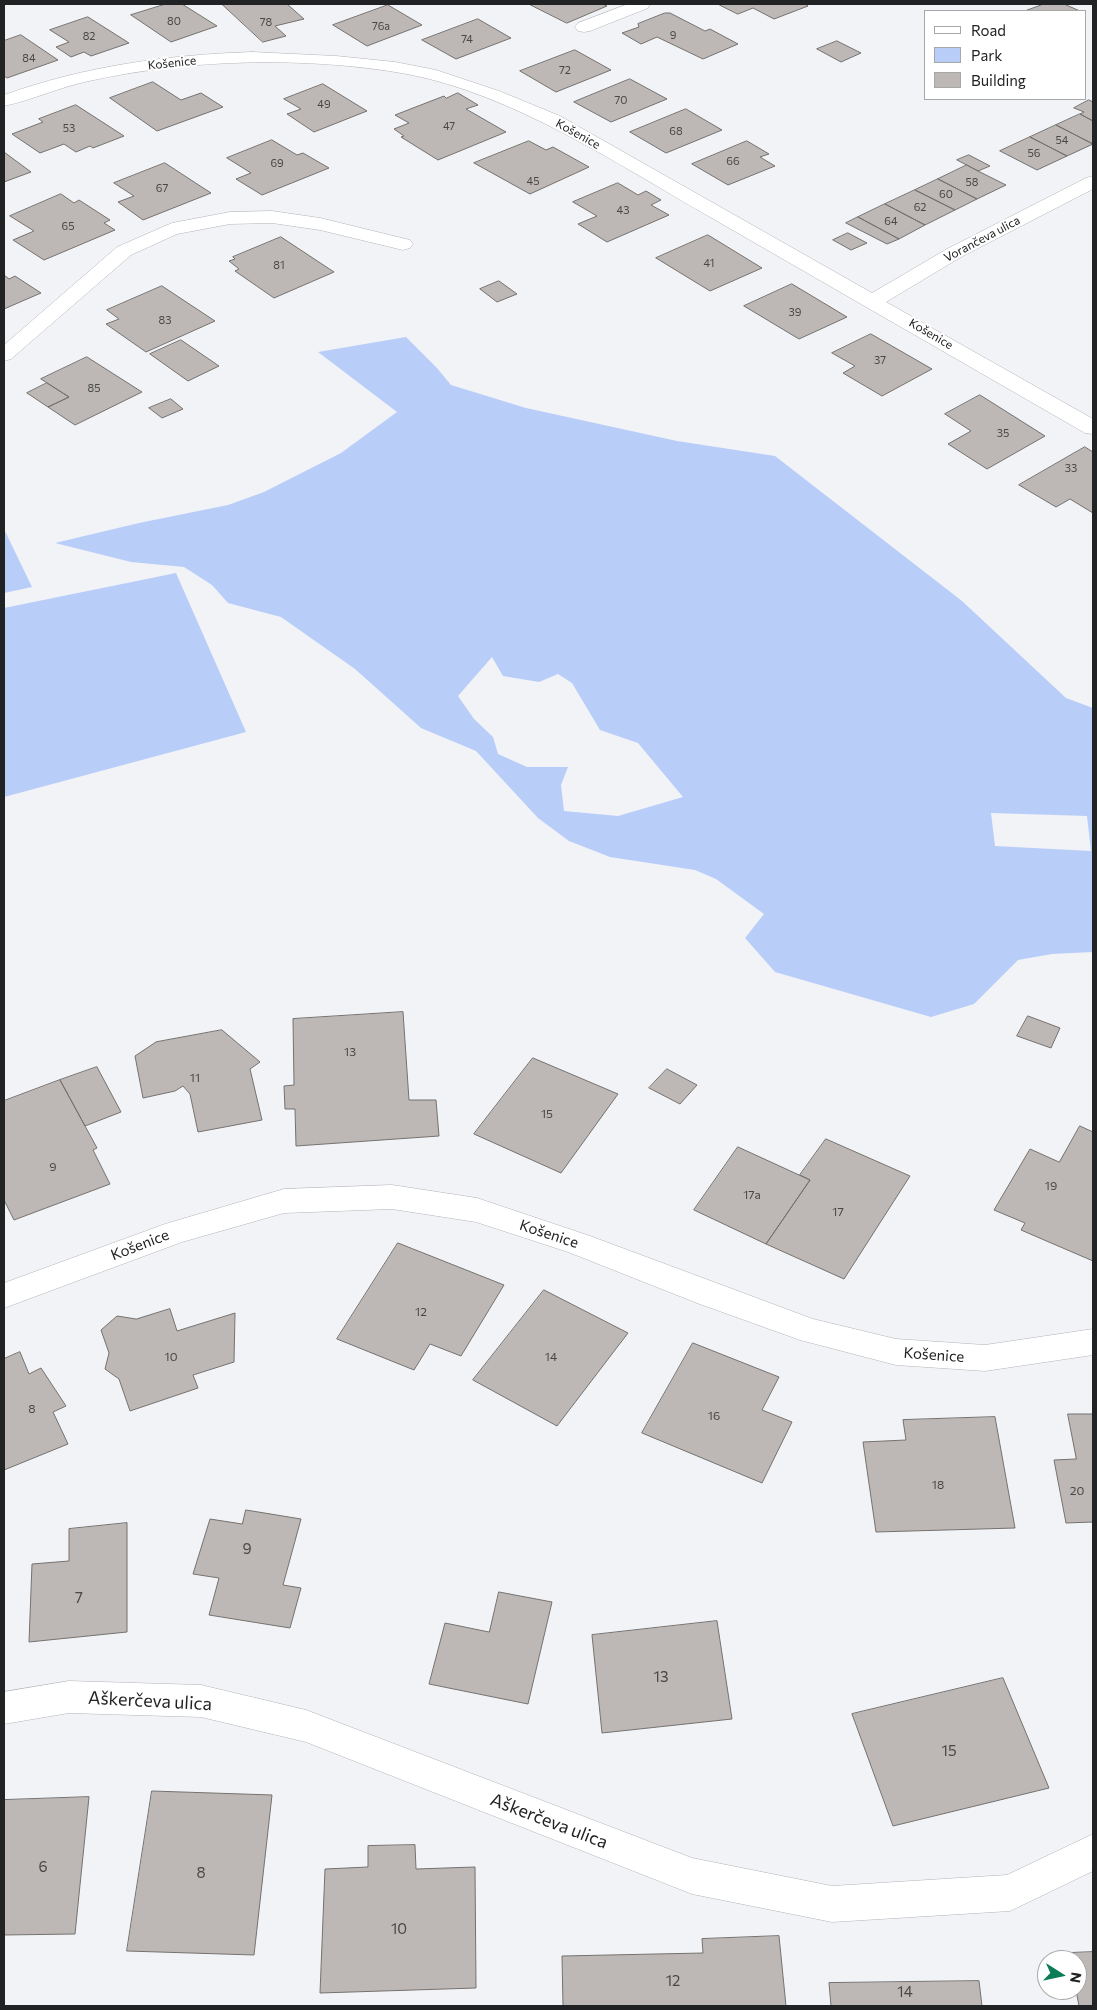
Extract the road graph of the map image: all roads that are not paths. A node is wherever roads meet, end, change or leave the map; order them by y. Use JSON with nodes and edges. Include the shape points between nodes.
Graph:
{"nodes":[{"id":1,"x":642,"y":4,"type":"edge"},
{"id":2,"x":584,"y":26,"type":"dead end"},
{"id":3,"x":4,"y":101,"type":"edge"},
{"id":4,"x":1093,"y":182,"type":"edge"},
{"id":5,"x":403,"y":244,"type":"dead end"},
{"id":6,"x":873,"y":301,"type":"junction"},
{"id":7,"x":4,"y":355,"type":"edge"},
{"id":8,"x":1093,"y":428,"type":"edge"},
{"id":9,"x":4,"y":1296,"type":"edge"},
{"id":10,"x":1093,"y":1342,"type":"edge"},
{"id":11,"x":4,"y":1708,"type":"edge"},
{"id":12,"x":1093,"y":1852,"type":"edge"}],
"edges":[{"from":1,"to":2,"type":"street"},
{"from":3,"to":6,"type":"street","name":"Košenice","via":[[78,78],[146,65],[223,58],[300,58],[362,63],[428,74],[485,91],[554,120]]},
{"from":4,"to":6,"type":"street","name":"Vorančeva ulica","via":[[954,253]]},
{"from":5,"to":7,"type":"street","via":[[320,224],[272,217],[230,218],[172,229],[124,252]]},
{"from":6,"to":8,"type":"street","name":"Košenice"},
{"from":9,"to":10,"type":"street","name":"Košenice","via":[[176,1232],[284,1201],[392,1196],[477,1210],[579,1244],[811,1331],[896,1352],[985,1358]]},
{"from":11,"to":12,"type":"street","name":"Aškerčeva ulica","via":[[69,1697],[201,1701],[306,1726],[692,1876],[832,1904],[1010,1893]]}]}
